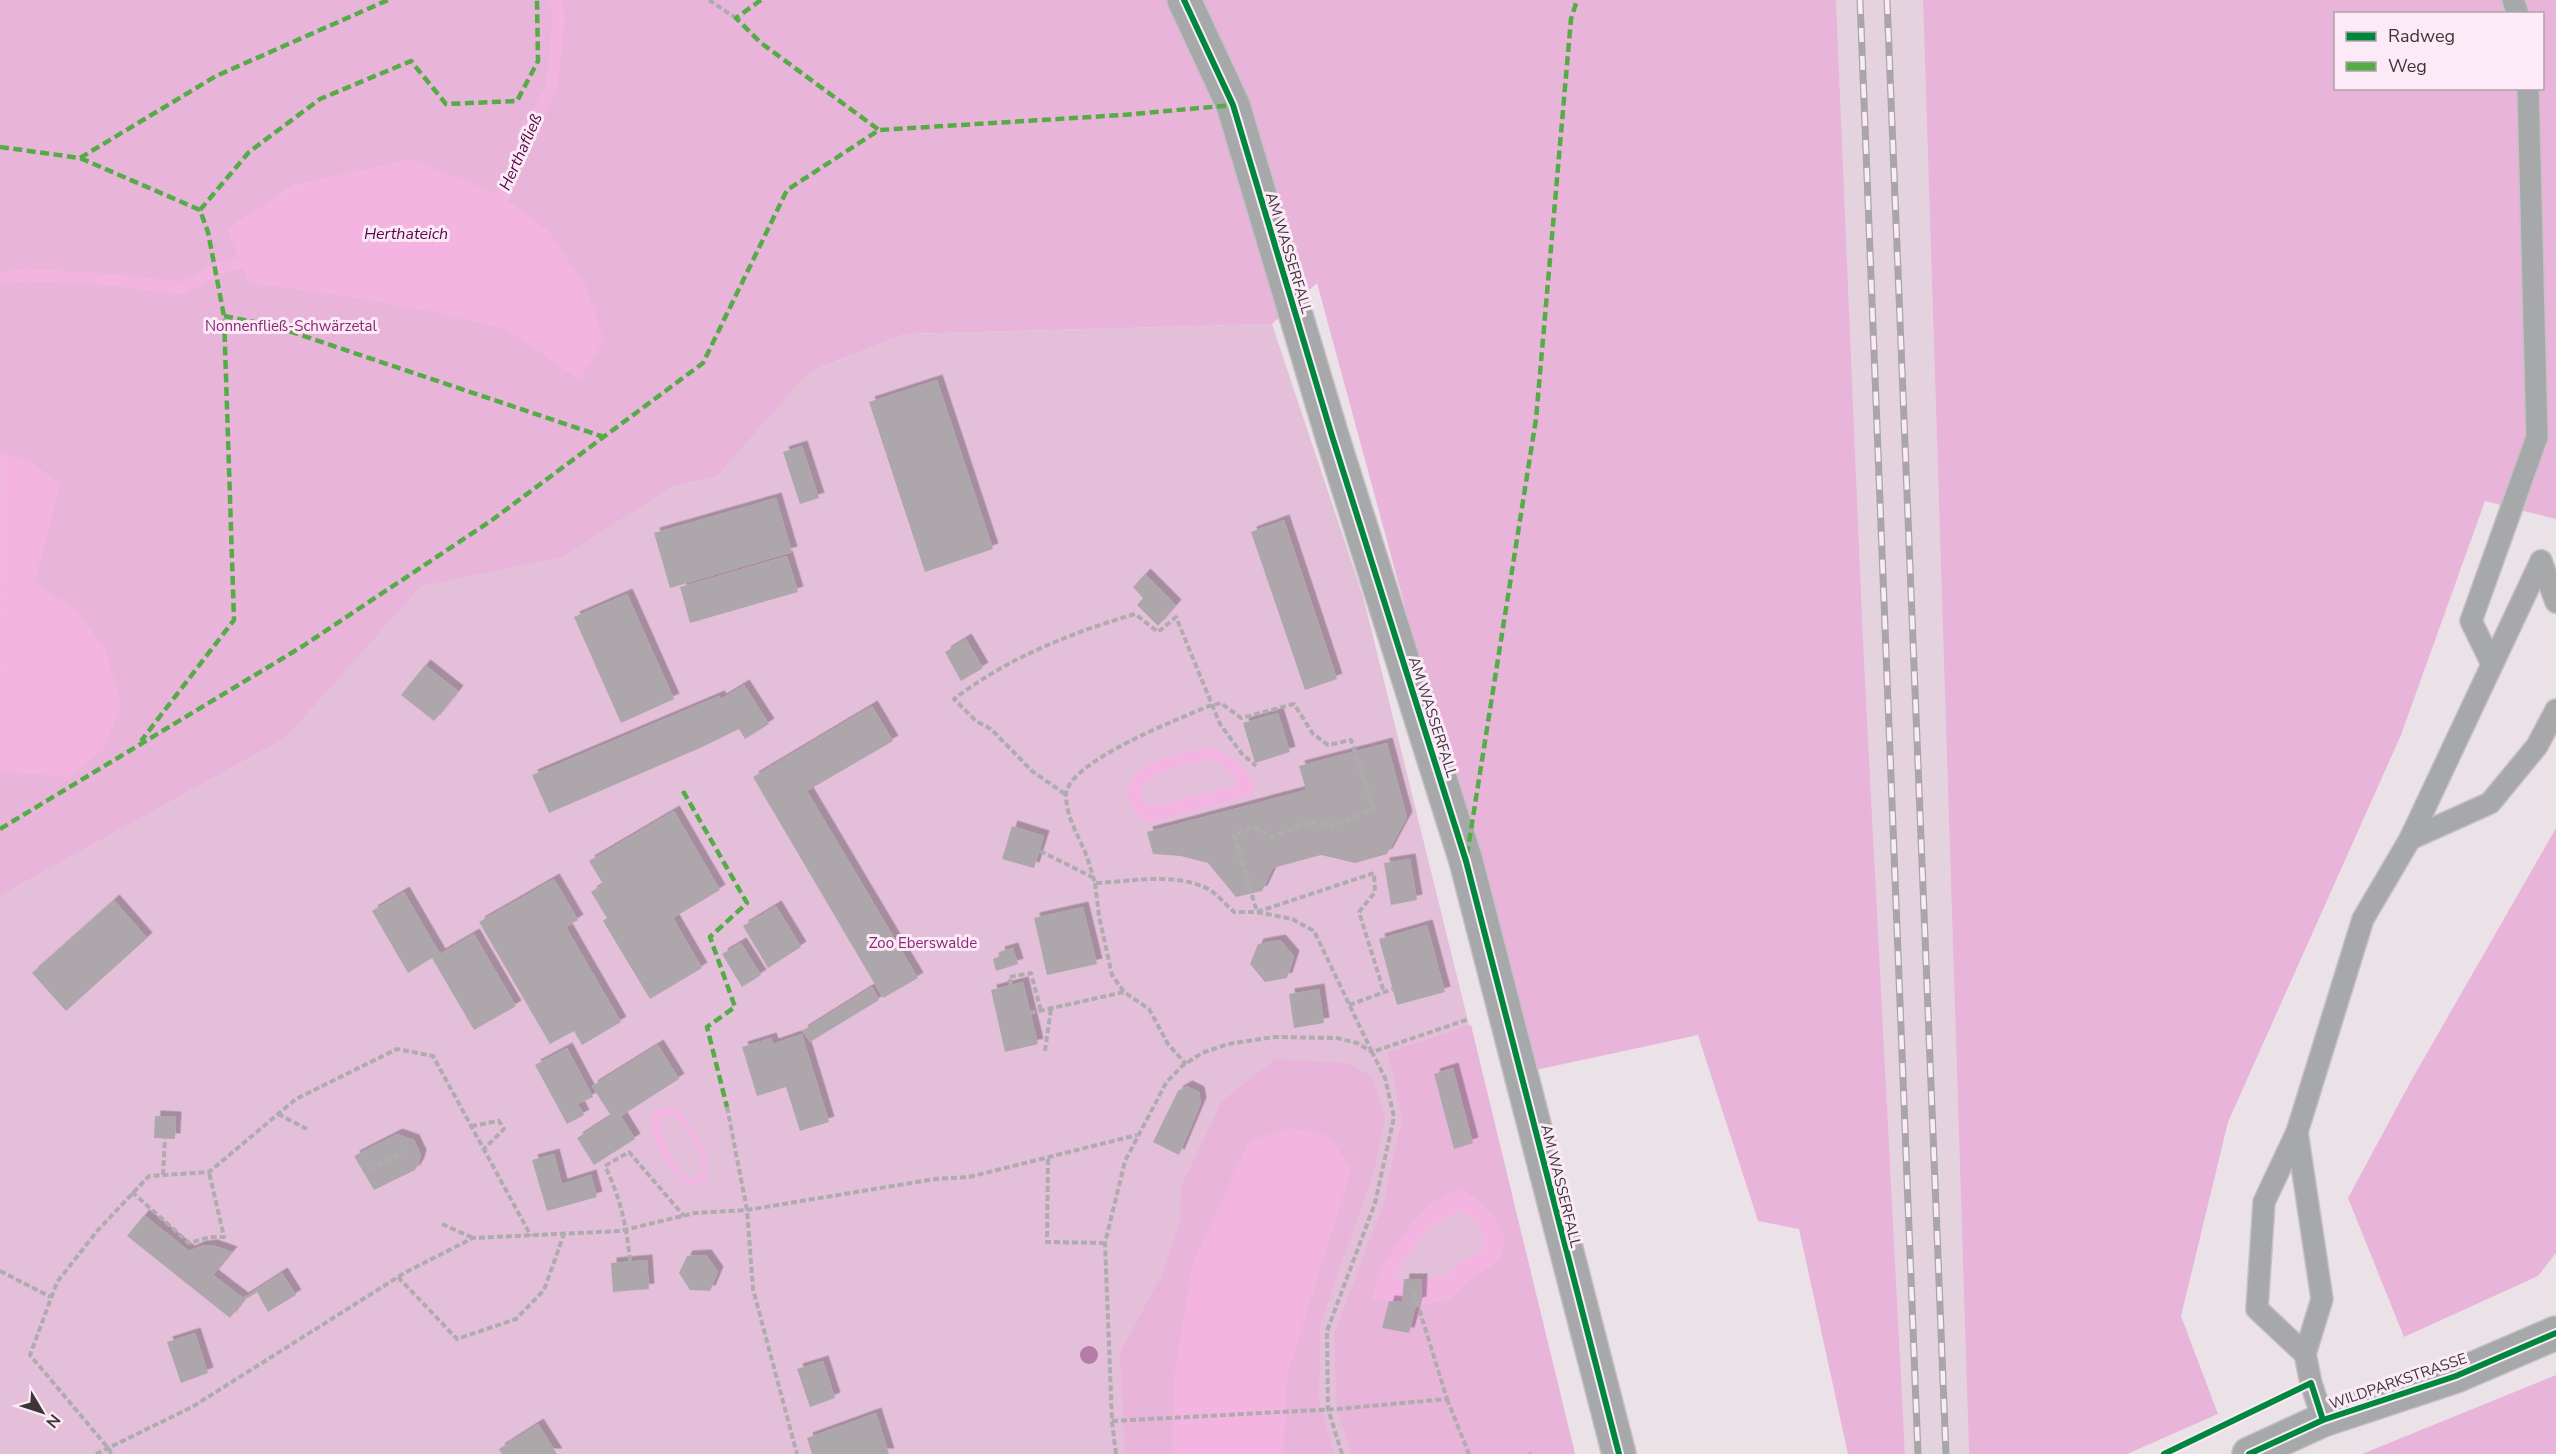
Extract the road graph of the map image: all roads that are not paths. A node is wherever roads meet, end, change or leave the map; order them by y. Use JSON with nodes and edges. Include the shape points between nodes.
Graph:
{"nodes":[{"id":1,"x":1184,"y":0,"type":"edge"},
{"id":2,"x":2528,"y":90,"type":"edge"},
{"id":3,"x":2556,"y":602,"type":"edge"},
{"id":4,"x":2492,"y":664,"type":"junction"},
{"id":5,"x":2556,"y":710,"type":"edge"},
{"id":6,"x":2410,"y":839,"type":"junction"},
{"id":7,"x":2297,"y":1132,"type":"junction"},
{"id":8,"x":2556,"y":1334,"type":"edge"},
{"id":9,"x":2305,"y":1354,"type":"junction"},
{"id":10,"x":2323,"y":1420,"type":"junction"},
{"id":11,"x":1619,"y":1454,"type":"edge"},
{"id":12,"x":2249,"y":1454,"type":"edge"}],
"edges":[{"from":1,"to":11,"type":"street","name":"AM WASSERFALL","via":[[1233,105],[1466,861]]},
{"from":2,"to":4,"type":"lane","via":[[2536,437],[2470,621]]},
{"from":3,"to":4,"type":"lane","via":[[2541,561]]},
{"from":4,"to":6,"type":"lane"},
{"from":5,"to":6,"type":"lane","via":[[2537,746],[2490,803]]},
{"from":6,"to":7,"type":"lane","via":[[2363,920]]},
{"from":7,"to":9,"type":"lane","via":[[2322,1299]]},
{"from":7,"to":9,"type":"lane","via":[[2264,1202],[2257,1309]]},
{"from":8,"to":10,"type":"street","name":"WILDPARKSTRASSE","via":[[2456,1376]]},
{"from":9,"to":10,"type":"lane"},
{"from":10,"to":12,"type":"street","name":"WILDPARKSTRASSE"}]}
